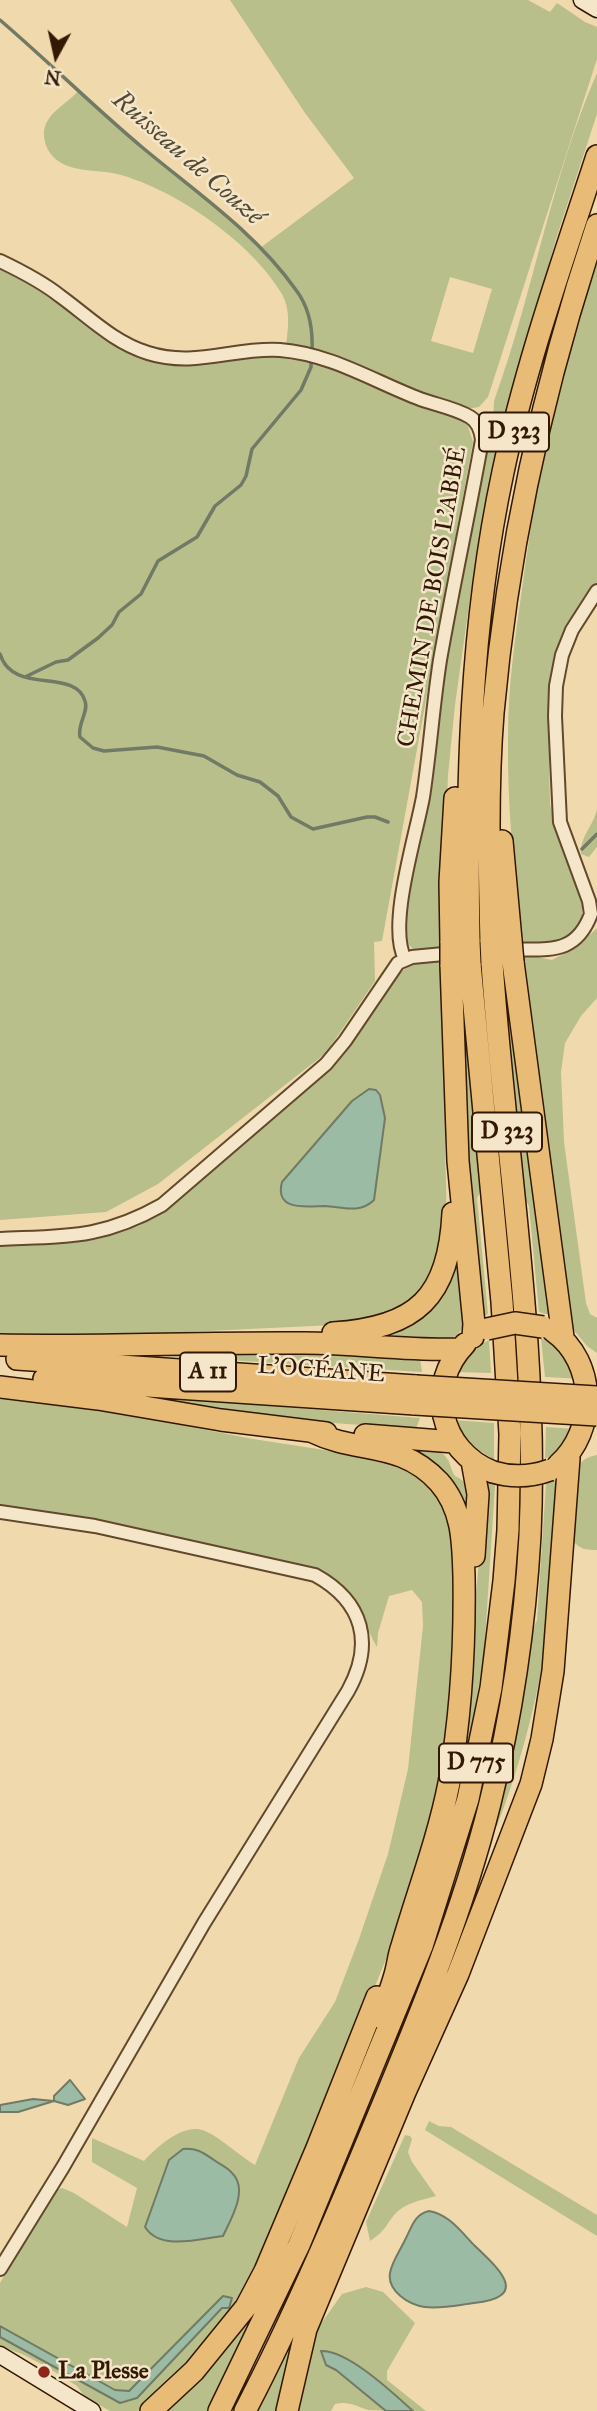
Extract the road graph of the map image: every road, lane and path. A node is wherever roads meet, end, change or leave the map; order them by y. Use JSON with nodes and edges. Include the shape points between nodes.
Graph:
{"nodes":[{"id":1,"x":582,"y":0,"type":"edge"},
{"id":2,"x":597,"y":9,"type":"edge"},
{"id":3,"x":597,"y":156,"type":"edge"},
{"id":4,"x":597,"y":225,"type":"edge"},
{"id":5,"x":0,"y":261,"type":"edge"},
{"id":6,"x":597,"y":590,"type":"edge"},
{"id":7,"x":594,"y":914,"type":"edge"},
{"id":8,"x":405,"y":959,"type":"junction"},
{"id":9,"x":503,"y":962,"type":"junction"},
{"id":10,"x":461,"y":965,"type":"junction"},
{"id":11,"x":458,"y":1161,"type":"junction"},
{"id":12,"x":0,"y":1239,"type":"edge"},
{"id":13,"x":563,"y":1337,"type":"junction"},
{"id":14,"x":473,"y":1338,"type":"junction"},
{"id":15,"x":259,"y":1343,"type":"junction"},
{"id":16,"x":0,"y":1345,"type":"edge"},
{"id":17,"x":0,"y":1358,"type":"edge"},
{"id":18,"x":590,"y":1359,"type":"edge"},
{"id":19,"x":518,"y":1368,"type":"junction"},
{"id":20,"x":0,"y":1376,"type":"edge"},
{"id":21,"x":0,"y":1387,"type":"edge"},
{"id":22,"x":416,"y":1395,"type":"junction"},
{"id":23,"x":597,"y":1397,"type":"edge"},
{"id":24,"x":597,"y":1415,"type":"edge"},
{"id":25,"x":313,"y":1432,"type":"junction"},
{"id":26,"x":454,"y":1442,"type":"junction"},
{"id":27,"x":582,"y":1450,"type":"edge"},
{"id":28,"x":472,"y":1461,"type":"junction"},
{"id":29,"x":0,"y":1512,"type":"edge"},
{"id":30,"x":466,"y":1607,"type":"junction"},
{"id":31,"x":554,"y":1638,"type":"junction"},
{"id":32,"x":401,"y":1948,"type":"junction"},
{"id":33,"x":443,"y":1953,"type":"junction"},
{"id":34,"x":345,"y":2138,"type":"junction"},
{"id":35,"x":0,"y":2269,"type":"edge"},
{"id":36,"x":0,"y":2356,"type":"edge"},
{"id":37,"x":92,"y":2411,"type":"edge"},
{"id":38,"x":151,"y":2411,"type":"edge"},
{"id":39,"x":219,"y":2411,"type":"edge"},
{"id":40,"x":245,"y":2411,"type":"edge"},
{"id":41,"x":288,"y":2411,"type":"edge"}],
"edges":[{"from":1,"to":2,"type":"street"},
{"from":3,"to":10,"type":"highway","number":"D 323","bridge":true,"via":[[558,271],[503,472],[470,717]]},
{"from":4,"to":9,"type":"highway","number":"D 323","bridge":true,"via":[[548,387],[506,594],[493,714],[490,801]]},
{"from":5,"to":8,"type":"street","name":"CHEMIN DE BOIS L'ABBÉ","via":[[36,279],[106,333],[147,353],[200,360],[266,350],[305,354],[464,414],[477,424],[481,440],[400,911]]},
{"from":6,"to":7,"type":"street","via":[[572,629],[562,655],[555,716],[559,822]]},
{"from":7,"to":8,"type":"street","via":[[579,937],[552,949]]},
{"from":8,"to":12,"type":"street","via":[[326,1064],[162,1205],[101,1232]]},
{"from":9,"to":13,"type":"highway"},
{"from":9,"to":19,"type":"highway","number":"D 323"},
{"from":10,"to":11,"type":"highway"},
{"from":10,"to":19,"type":"highway","number":"D 323"},
{"from":11,"to":14,"type":"highway"},
{"from":11,"to":15,"type":"highway","via":[[452,1168],[449,1256],[426,1301],[383,1326],[364,1331],[277,1336]]},
{"from":13,"to":14,"type":"highway","bridge":true,"via":[[543,1326],[515,1323]]},
{"from":13,"to":18,"type":"highway"},
{"from":14,"to":15,"type":"highway","via":[[432,1350]]},
{"from":14,"to":26,"type":"highway","via":[[446,1371],[441,1398],[445,1424]]},
{"from":15,"to":16,"type":"highway"},
{"from":17,"to":22,"type":"highway","name":"L’OCÉANE","number":"A 11"},
{"from":18,"to":27,"type":"highway","via":[[595,1402]]},
{"from":19,"to":33,"type":"highway","number":"D 775","via":[[531,1437],[530,1532],[521,1635],[490,1804]]},
{"from":19,"to":34,"type":"highway","number":"D 775","via":[[499,1632],[468,1799],[438,1902]]},
{"from":20,"to":22,"type":"highway","name":"L’OCÉANE","number":"A 11"},
{"from":21,"to":25,"type":"highway"},
{"from":22,"to":23,"type":"highway","name":"L’OCÉANE","number":"A 11","bridge":true},
{"from":22,"to":24,"type":"highway","name":"L’OCÉANE","number":"A 11","bridge":true},
{"from":25,"to":26,"type":"highway"},
{"from":25,"to":30,"type":"highway","via":[[330,1440],[397,1453],[440,1484],[453,1504],[464,1540]]},
{"from":26,"to":28,"type":"highway"},
{"from":27,"to":28,"type":"highway","bridge":true,"via":[[550,1469],[526,1476],[493,1472]]},
{"from":27,"to":31,"type":"highway"},
{"from":28,"to":30,"type":"highway","via":[[478,1494]]},
{"from":29,"to":35,"type":"street","via":[[95,1526],[315,1576],[350,1603],[362,1644],[361,1661],[348,1691],[204,1923]]},
{"from":30,"to":32,"type":"highway","via":[[449,1782],[436,1841]]},
{"from":31,"to":33,"type":"highway","via":[[519,1781],[468,1915]]},
{"from":31,"to":41,"type":"highway","via":[[553,1671],[531,1784],[458,1974],[306,2329]]},
{"from":32,"to":34,"type":"highway","via":[[346,2112]]},
{"from":32,"to":38,"type":"highway","via":[[246,2307],[194,2371]]},
{"from":33,"to":40,"type":"highway","number":"D 775","via":[[304,2290]]},
{"from":34,"to":39,"type":"highway","number":"D 775","via":[[283,2281]]},
{"from":36,"to":37,"type":"street"}]}
